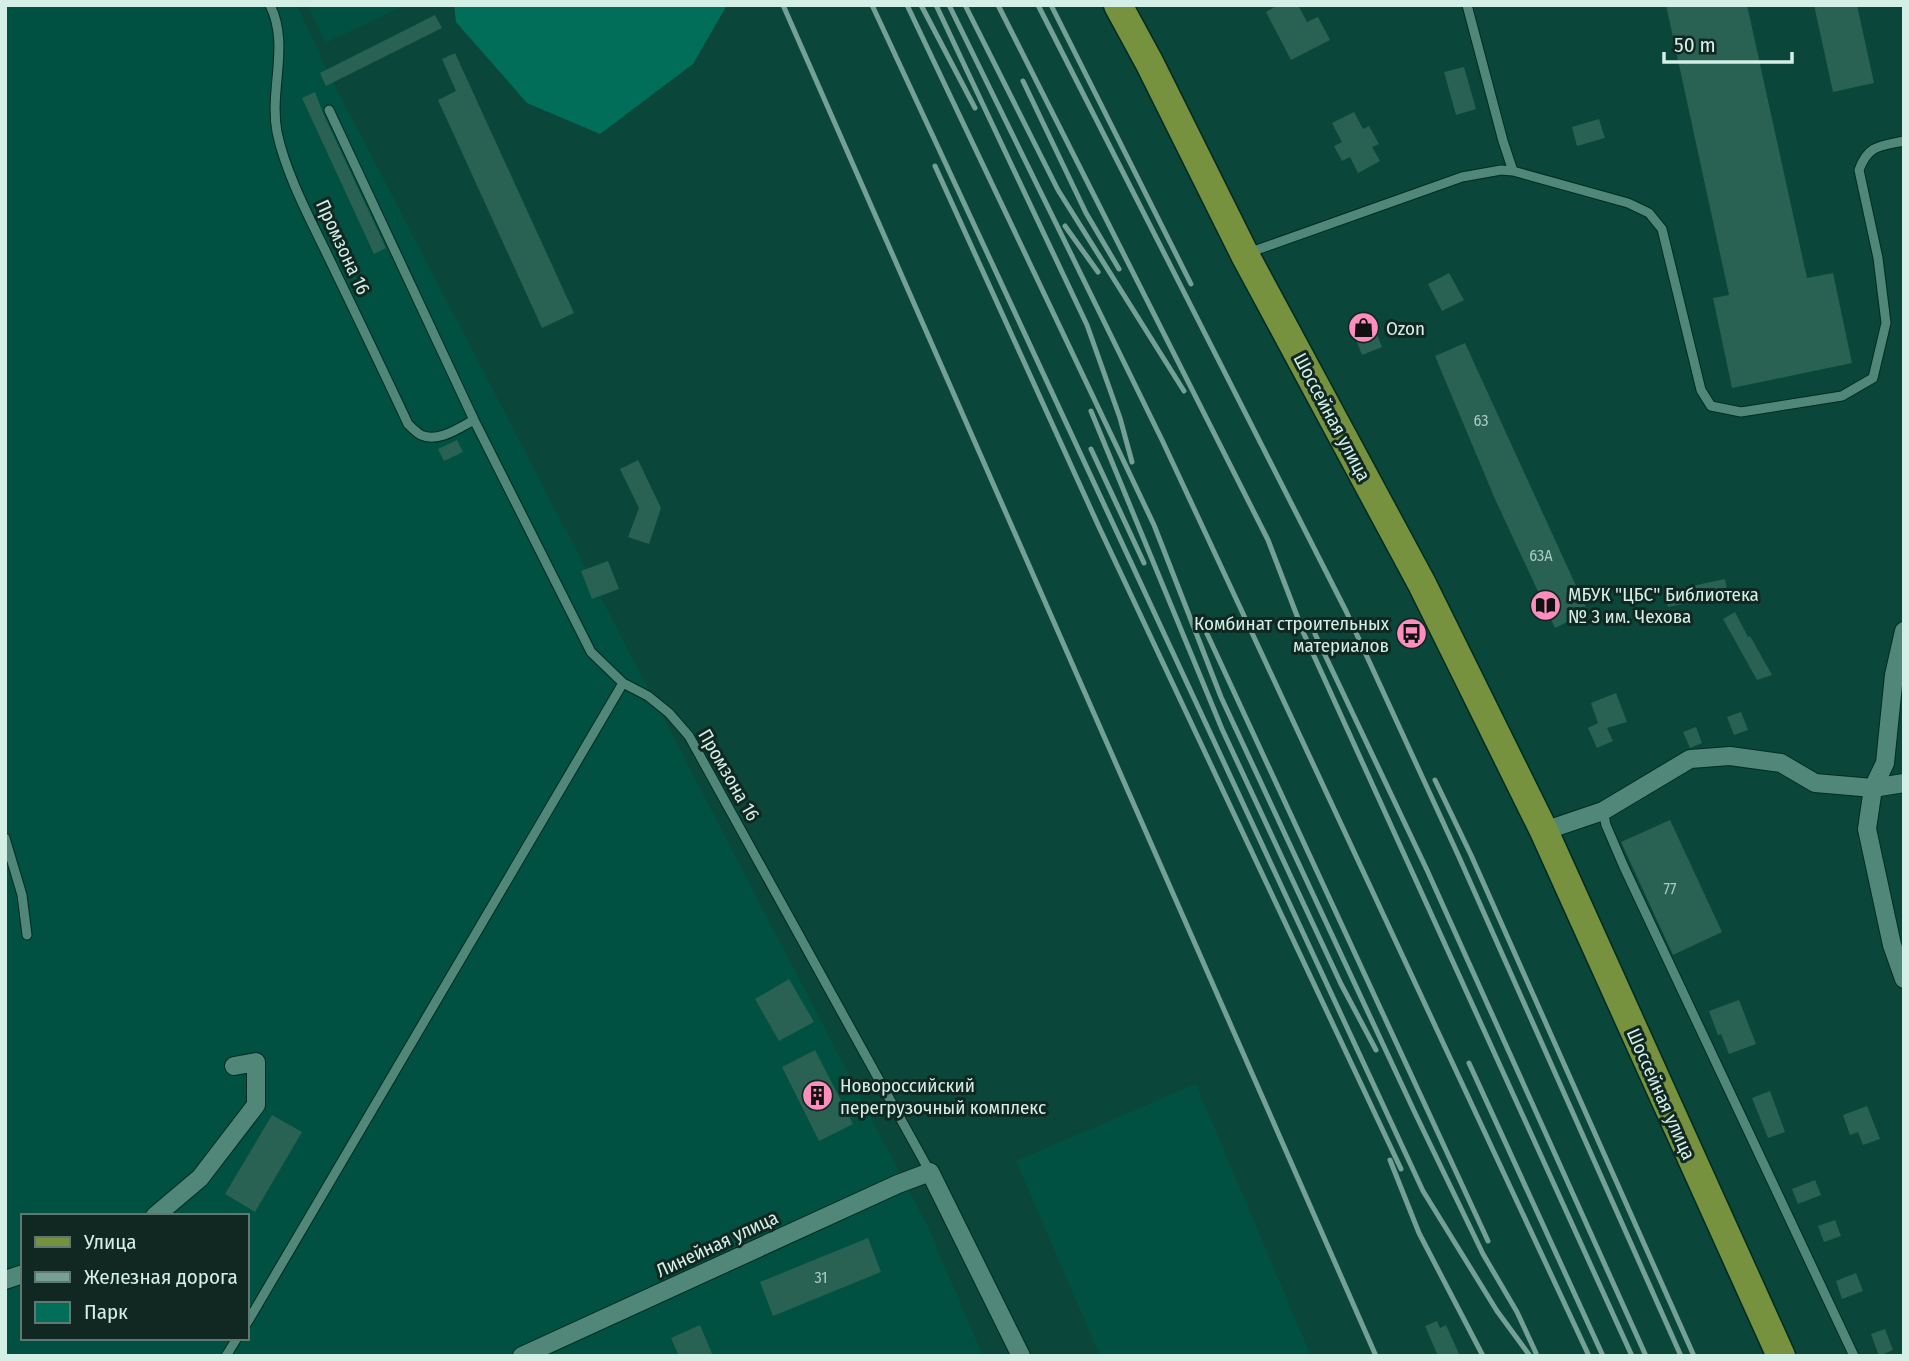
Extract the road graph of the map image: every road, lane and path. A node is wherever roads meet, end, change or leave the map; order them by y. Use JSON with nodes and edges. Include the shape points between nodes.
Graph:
{"nodes":[{"id":1,"x":270,"y":5,"type":"edge"},
{"id":2,"x":1118,"y":5,"type":"edge"},
{"id":3,"x":1467,"y":5,"type":"edge"},
{"id":4,"x":329,"y":110,"type":"dead end"},
{"id":5,"x":1904,"y":141,"type":"edge"},
{"id":6,"x":1513,"y":171,"type":"junction"},
{"id":7,"x":1245,"y":255,"type":"junction"},
{"id":8,"x":474,"y":421,"type":"junction"},
{"id":9,"x":1904,"y":631,"type":"edge"},
{"id":10,"x":623,"y":683,"type":"junction"},
{"id":11,"x":1904,"y":783,"type":"edge"},
{"id":12,"x":1873,"y":788,"type":"junction"},
{"id":13,"x":1604,"y":811,"type":"junction"},
{"id":14,"x":1544,"y":831,"type":"junction"},
{"id":15,"x":5,"y":838,"type":"edge"},
{"id":16,"x":27,"y":935,"type":"dead end"},
{"id":17,"x":1903,"y":973,"type":"edge"},
{"id":18,"x":234,"y":1066,"type":"dead end"},
{"id":19,"x":930,"y":1172,"type":"junction"},
{"id":20,"x":157,"y":1214,"type":"edge"},
{"id":21,"x":248,"y":1321,"type":"edge"},
{"id":22,"x":236,"y":1340,"type":"edge"},
{"id":23,"x":226,"y":1356,"type":"edge"},
{"id":24,"x":522,"y":1356,"type":"edge"},
{"id":25,"x":1021,"y":1356,"type":"edge"},
{"id":26,"x":1781,"y":1356,"type":"edge"},
{"id":27,"x":1854,"y":1356,"type":"edge"}],
"edges":[{"from":1,"to":8,"type":"lane","name":"Промзона 16","via":[[280,39],[277,132],[298,194],[408,424],[433,438]]},
{"from":2,"to":7,"type":"main road","name":"Шоссейная улица"},
{"from":3,"to":6,"type":"lane"},
{"from":4,"to":8,"type":"lane","name":"Промзона 16"},
{"from":5,"to":6,"type":"lane","via":[[1877,146],[1864,156],[1859,170],[1886,323],[1873,379],[1842,396],[1741,412],[1711,405],[1701,390],[1665,239],[1649,214],[1628,203]]},
{"from":6,"to":7,"type":"lane","via":[[1462,177]]},
{"from":7,"to":14,"type":"main road","name":"Шоссейная улица","via":[[1422,584]]},
{"from":8,"to":10,"type":"lane","name":"Промзона 16","via":[[591,652]]},
{"from":9,"to":12,"type":"street","via":[[1894,675],[1885,763]]},
{"from":10,"to":19,"type":"lane","name":"Промзона 16","via":[[669,713],[688,736]]},
{"from":10,"to":21,"type":"lane"},
{"from":11,"to":12,"type":"street"},
{"from":12,"to":13,"type":"street","via":[[1815,783],[1781,763],[1730,756],[1690,759]]},
{"from":12,"to":17,"type":"street","via":[[1867,829],[1892,945]]},
{"from":13,"to":14,"type":"street"},
{"from":13,"to":27,"type":"lane","via":[[1624,867]]},
{"from":14,"to":26,"type":"main road","name":"Шоссейная улица"},
{"from":15,"to":16,"type":"lane","via":[[22,895]]},
{"from":18,"to":20,"type":"street","via":[[256,1062],[256,1105],[200,1178]]},
{"from":19,"to":24,"type":"street","name":"Линейная улица"},
{"from":19,"to":25,"type":"street"},
{"from":22,"to":23,"type":"lane"}]}
